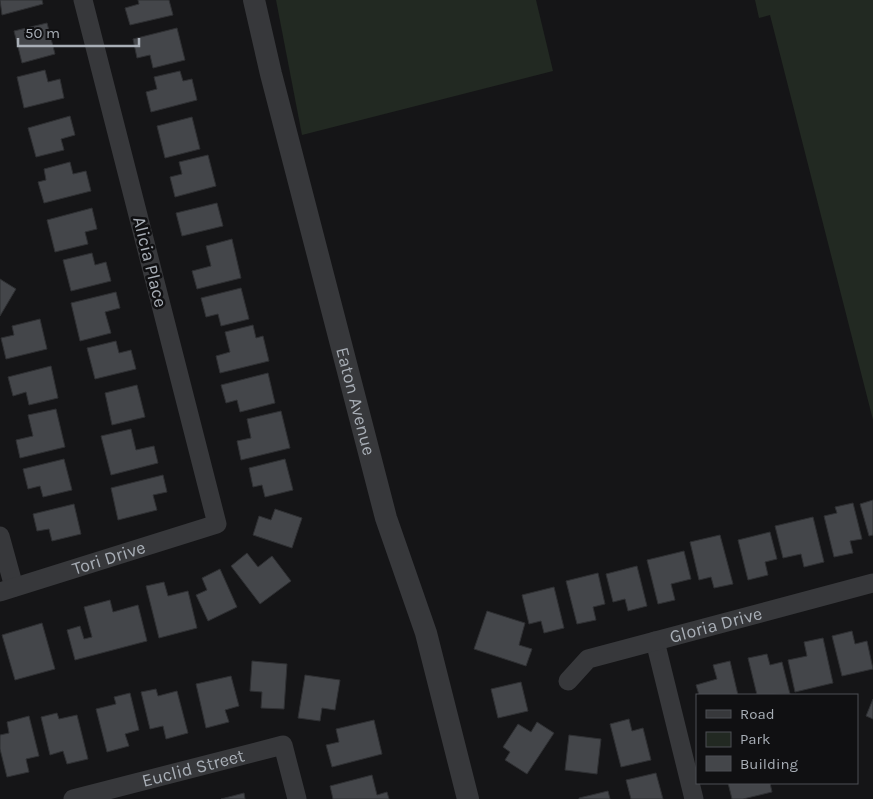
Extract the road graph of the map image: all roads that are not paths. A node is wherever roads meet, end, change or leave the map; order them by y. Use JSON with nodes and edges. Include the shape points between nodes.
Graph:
{"nodes":[{"id":1,"x":83,"y":0,"type":"edge"},
{"id":2,"x":254,"y":0,"type":"edge"},
{"id":3,"x":217,"y":524,"type":"joint"},
{"id":4,"x":0,"y":536,"type":"edge"},
{"id":5,"x":873,"y":583,"type":"edge"},
{"id":6,"x":7,"y":590,"type":"edge"},
{"id":7,"x":655,"y":641,"type":"junction"},
{"id":8,"x":568,"y":680,"type":"dead end"},
{"id":9,"x":81,"y":798,"type":"edge"},
{"id":10,"x":296,"y":799,"type":"edge"},
{"id":11,"x":468,"y":799,"type":"edge"},
{"id":12,"x":694,"y":799,"type":"edge"}],
"edges":[{"from":1,"to":3,"type":"street","name":"Alicia Place"},
{"from":2,"to":11,"type":"street","name":"Eaton Avenue","via":[[386,518],[426,633]]},
{"from":3,"to":6,"type":"street","name":"Tori Drive"},
{"from":4,"to":6,"type":"street"},
{"from":5,"to":7,"type":"street","name":"Gloria Drive"},
{"from":7,"to":8,"type":"street","name":"Gloria Drive","via":[[588,659]]},
{"from":7,"to":12,"type":"street"},
{"from":9,"to":10,"type":"street","name":"Euclid Street","via":[[283,745]]}]}
